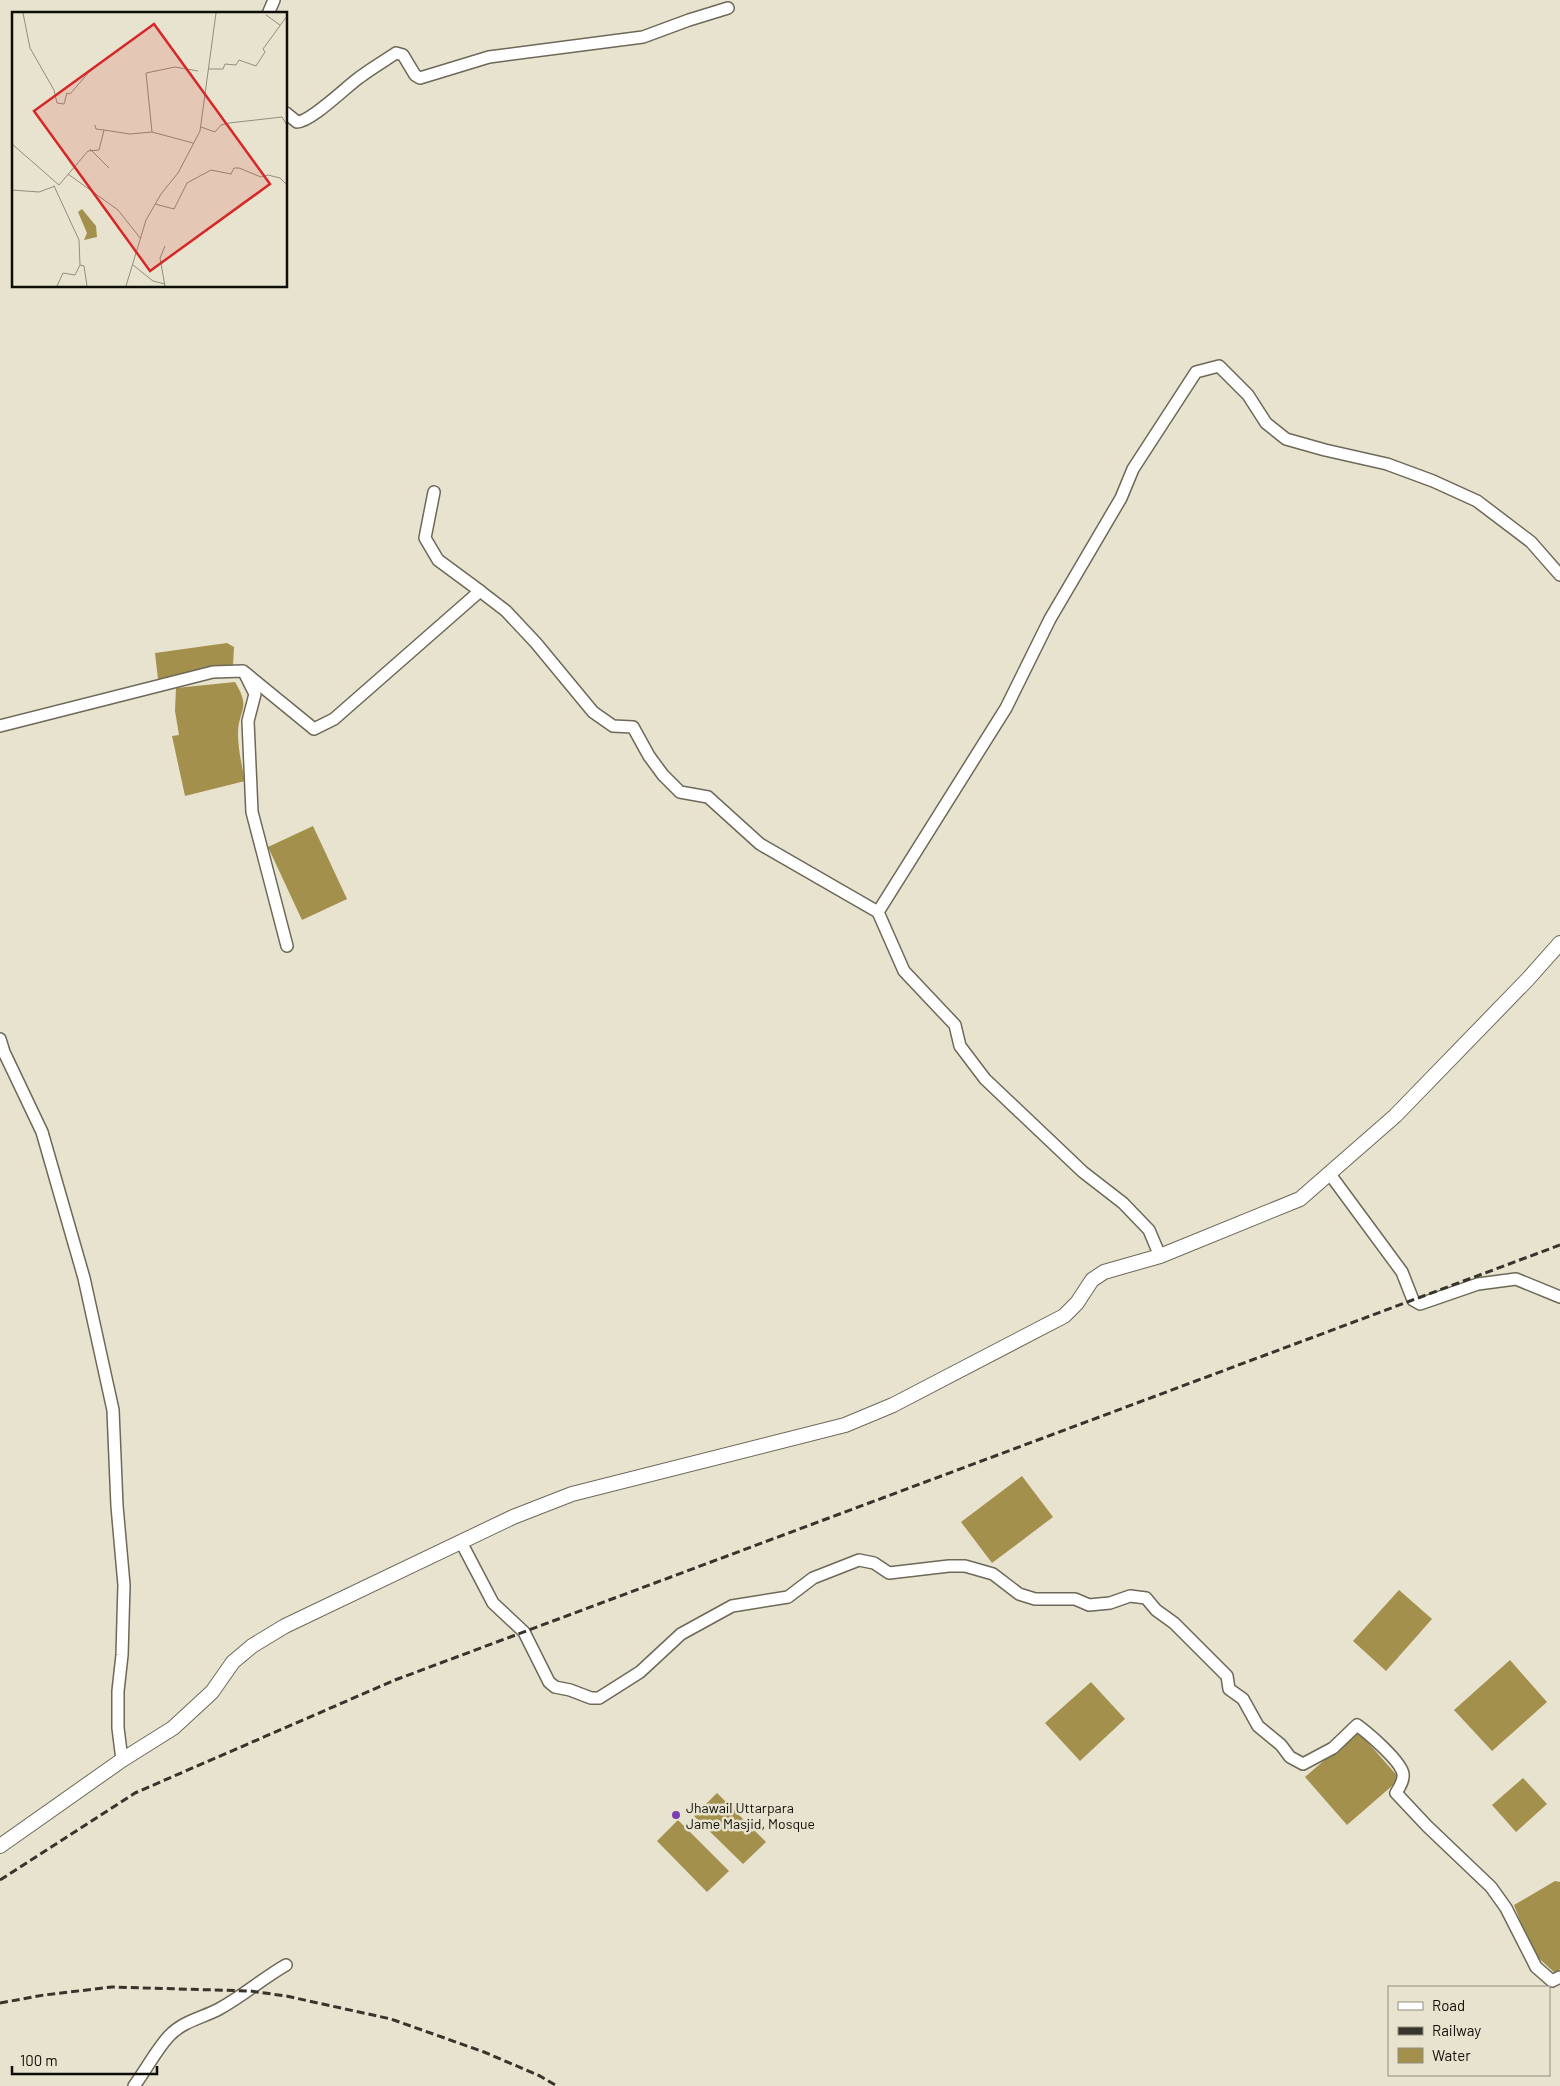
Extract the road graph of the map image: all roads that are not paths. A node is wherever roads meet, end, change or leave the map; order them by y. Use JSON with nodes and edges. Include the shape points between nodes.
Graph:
{"nodes":[{"id":1,"x":274,"y":0,"type":"edge"},
{"id":2,"x":728,"y":8,"type":"dead end"},
{"id":3,"x":269,"y":12,"type":"edge"},
{"id":4,"x":288,"y":115,"type":"edge"},
{"id":5,"x":434,"y":492,"type":"dead end"},
{"id":6,"x":1560,"y":575,"type":"edge"},
{"id":7,"x":480,"y":591,"type":"junction"},
{"id":8,"x":243,"y":671,"type":"junction"},
{"id":9,"x":0,"y":726,"type":"edge"},
{"id":10,"x":878,"y":912,"type":"junction"},
{"id":11,"x":1560,"y":943,"type":"edge"},
{"id":12,"x":287,"y":946,"type":"dead end"},
{"id":13,"x":0,"y":1039,"type":"edge"},
{"id":14,"x":1329,"y":1173,"type":"junction"},
{"id":15,"x":1160,"y":1256,"type":"junction"},
{"id":16,"x":1560,"y":1297,"type":"edge"},
{"id":17,"x":461,"y":1542,"type":"junction"},
{"id":18,"x":122,"y":1760,"type":"junction"},
{"id":19,"x":0,"y":1846,"type":"edge"},
{"id":20,"x":286,"y":1965,"type":"dead end"},
{"id":21,"x":1560,"y":1977,"type":"edge"},
{"id":22,"x":134,"y":2086,"type":"edge"}],
"edges":[{"from":1,"to":3,"type":"street"},
{"from":2,"to":4,"type":"street","via":[[643,37],[489,57],[420,78],[403,55],[396,53],[360,76],[301,122]]},
{"from":5,"to":7,"type":"street","via":[[424,538],[438,560]]},
{"from":6,"to":10,"type":"street","via":[[1530,542],[1477,501],[1388,464],[1286,439],[1266,423],[1248,394],[1219,366],[1196,372],[1134,469],[1050,619],[1006,708]]},
{"from":7,"to":8,"type":"street","via":[[334,719],[314,729]]},
{"from":7,"to":10,"type":"street","via":[[506,611],[592,712],[613,726],[633,727],[649,756],[680,792],[708,796],[760,844]]},
{"from":8,"to":9,"type":"street","via":[[213,672]]},
{"from":8,"to":12,"type":"street","via":[[255,694],[248,721],[252,812]]},
{"from":10,"to":15,"type":"street","via":[[904,971],[955,1025],[960,1046],[985,1079],[1083,1172],[1123,1203],[1149,1230]]},
{"from":11,"to":14,"type":"main road","via":[[1395,1116]]},
{"from":13,"to":18,"type":"street","via":[[42,1132],[84,1278],[112,1410],[124,1585],[118,1691]]},
{"from":14,"to":15,"type":"main road","via":[[1300,1199]]},
{"from":14,"to":16,"type":"street","via":[[1402,1272],[1413,1300],[1420,1304],[1478,1284],[1516,1279]]},
{"from":15,"to":17,"type":"main road","via":[[1104,1272],[1092,1280],[1064,1316],[894,1405],[845,1425],[572,1494]]},
{"from":17,"to":18,"type":"main road","via":[[285,1626],[252,1646],[232,1662],[212,1692],[193,1712]]},
{"from":17,"to":21,"type":"street","via":[[493,1602],[524,1632],[548,1682],[591,1698],[599,1698],[640,1672],[681,1634],[732,1606],[788,1597],[813,1578],[859,1560],[874,1563],[889,1573],[965,1566],[994,1574],[1019,1594],[1035,1599],[1075,1599],[1089,1605],[1110,1603],[1130,1596],[1146,1598],[1227,1676],[1229,1689],[1243,1699],[1258,1726],[1290,1757],[1303,1764],[1333,1748],[1357,1724],[1366,1732],[1395,1759],[1403,1775],[1396,1793],[1492,1887],[1536,1968],[1552,1981]]},
{"from":18,"to":19,"type":"main road"},
{"from":20,"to":22,"type":"street","via":[[218,2010],[190,2020],[170,2035]]}]}
